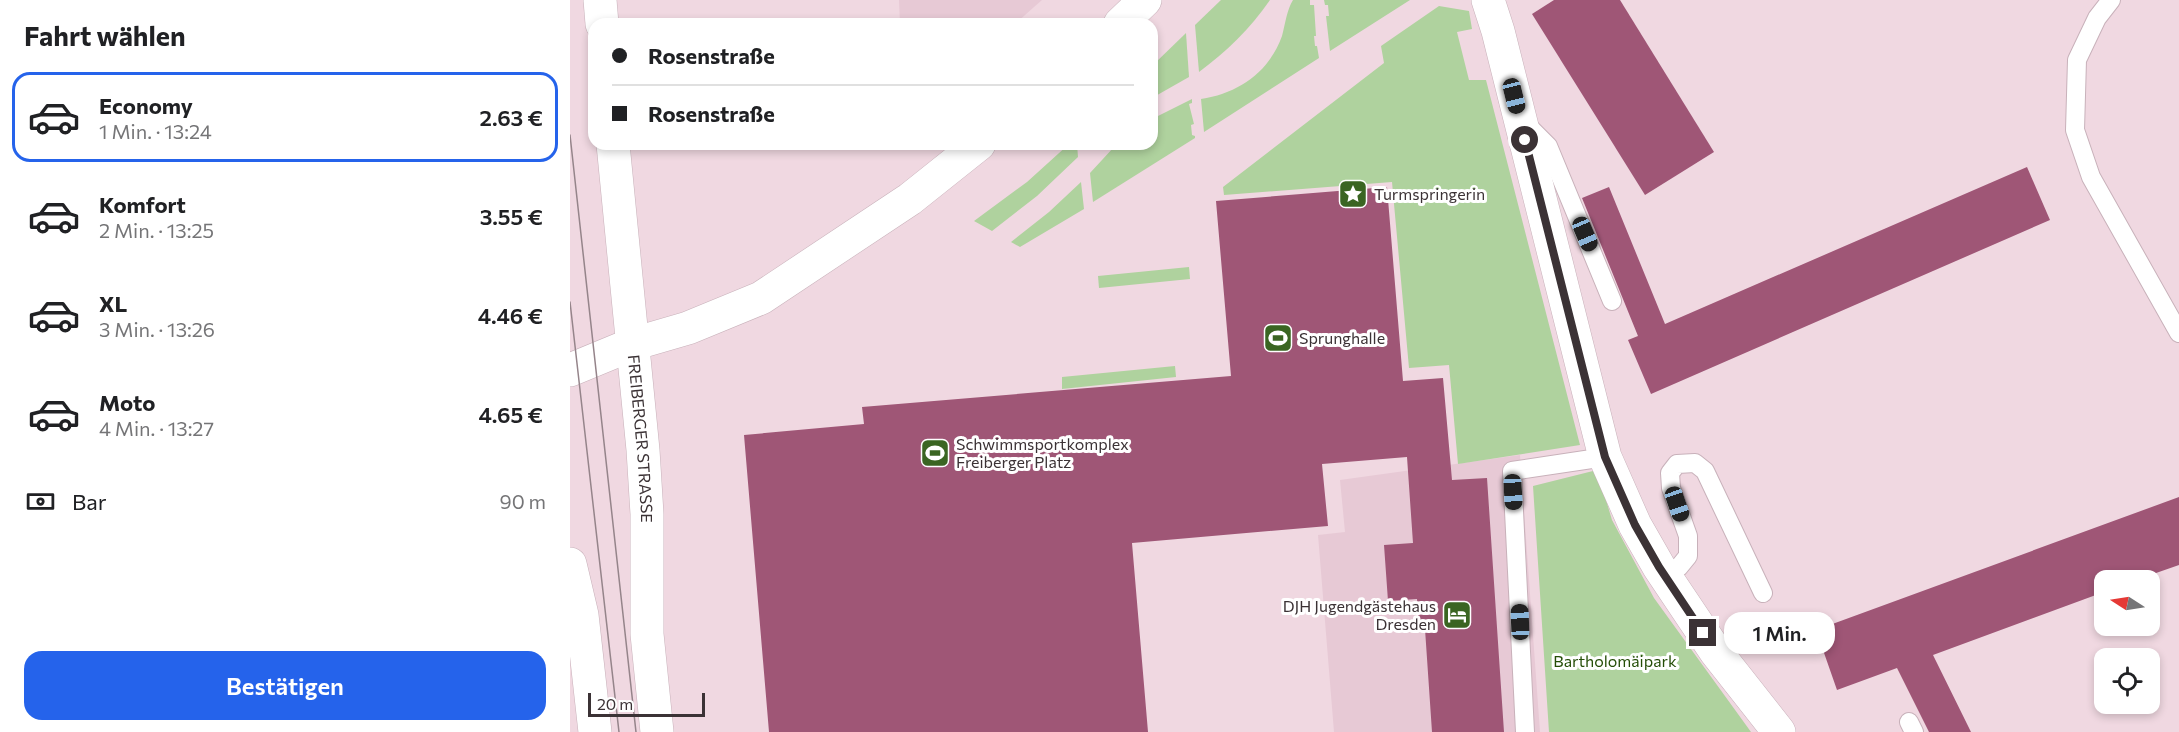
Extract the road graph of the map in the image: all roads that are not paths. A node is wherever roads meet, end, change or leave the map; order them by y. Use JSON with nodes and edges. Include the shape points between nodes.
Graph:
{"nodes":[{"id":1,"x":600,"y":0,"type":"edge"},
{"id":2,"x":1145,"y":0,"type":"edge"},
{"id":3,"x":1488,"y":0,"type":"edge"},
{"id":4,"x":2111,"y":0,"type":"edge"},
{"id":5,"x":602,"y":18,"type":"edge"},
{"id":6,"x":1126,"y":18,"type":"edge"},
{"id":7,"x":1520,"y":118,"type":"junction"},
{"id":8,"x":614,"y":150,"type":"edge"},
{"id":9,"x":972,"y":150,"type":"edge"},
{"id":10,"x":1612,"y":301,"type":"dead end"},
{"id":11,"x":2179,"y":333,"type":"edge"},
{"id":12,"x":633,"y":344,"type":"junction"},
{"id":13,"x":570,"y":370,"type":"edge"},
{"id":14,"x":1605,"y":457,"type":"junction"},
{"id":15,"x":570,"y":564,"type":"edge"},
{"id":16,"x":1665,"y":576,"type":"junction"},
{"id":17,"x":1763,"y":593,"type":"dead end"},
{"id":18,"x":595,"y":732,"type":"edge"},
{"id":19,"x":657,"y":732,"type":"edge"},
{"id":20,"x":1525,"y":732,"type":"edge"},
{"id":21,"x":1779,"y":732,"type":"edge"}],
"edges":[{"from":1,"to":5,"type":"street"},
{"from":2,"to":6,"type":"street"},
{"from":3,"to":7,"type":"street"},
{"from":4,"to":11,"type":"lane","via":[[2097,18],[2077,60],[2075,130],[2091,177]]},
{"from":7,"to":10,"type":"lane","via":[[1548,146]]},
{"from":7,"to":14,"type":"street"},
{"from":8,"to":12,"type":"street","name":"FREIBERGER STRASSE"},
{"from":9,"to":12,"type":"street","via":[[910,200],[761,298],[688,328]]},
{"from":12,"to":13,"type":"street"},
{"from":12,"to":19,"type":"street","name":"FREIBERGER STRASSE","via":[[647,514],[647,634]]},
{"from":14,"to":16,"type":"street","via":[[1635,525]]},
{"from":14,"to":20,"type":"lane","via":[[1512,471]]},
{"from":15,"to":18,"type":"street","via":[[582,615]]},
{"from":16,"to":17,"type":"lane","via":[[1688,556],[1688,537],[1671,488],[1670,472],[1677,464],[1695,463],[1705,471]]},
{"from":16,"to":21,"type":"street","via":[[1716,652]]}]}
